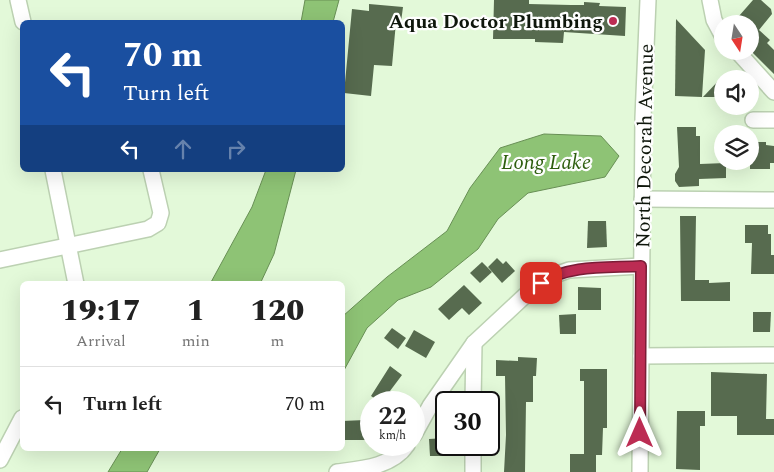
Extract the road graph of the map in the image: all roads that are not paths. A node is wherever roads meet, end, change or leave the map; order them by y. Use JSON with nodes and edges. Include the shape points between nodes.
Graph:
{"nodes":[{"id":1,"x":18,"y":0,"type":"edge"},
{"id":2,"x":648,"y":0,"type":"edge"},
{"id":3,"x":710,"y":0,"type":"edge"},
{"id":4,"x":23,"y":20,"type":"edge"},
{"id":5,"x":714,"y":20,"type":"edge"},
{"id":6,"x":745,"y":60,"type":"edge"},
{"id":7,"x":774,"y":92,"type":"edge"},
{"id":8,"x":753,"y":120,"type":"dead end"},
{"id":9,"x":774,"y":120,"type":"edge"},
{"id":10,"x":52,"y":172,"type":"edge"},
{"id":11,"x":152,"y":172,"type":"edge"},
{"id":12,"x":642,"y":199,"type":"junction"},
{"id":13,"x":774,"y":200,"type":"edge"},
{"id":14,"x":68,"y":246,"type":"junction"},
{"id":15,"x":0,"y":260,"type":"edge"},
{"id":16,"x":641,"y":266,"type":"junction"},
{"id":17,"x":75,"y":281,"type":"edge"},
{"id":18,"x":474,"y":343,"type":"junction"},
{"id":19,"x":774,"y":355,"type":"edge"},
{"id":20,"x":641,"y":356,"type":"junction"},
{"id":21,"x":474,"y":391,"type":"edge"},
{"id":22,"x":425,"y":415,"type":"edge"},
{"id":23,"x":20,"y":422,"type":"edge"},
{"id":24,"x":394,"y":456,"type":"edge"},
{"id":25,"x":473,"y":456,"type":"edge"},
{"id":26,"x":0,"y":460,"type":"edge"},
{"id":27,"x":337,"y":472,"type":"edge"},
{"id":28,"x":473,"y":472,"type":"edge"},
{"id":29,"x":640,"y":472,"type":"edge"}],
"edges":[{"from":1,"to":4,"type":"street"},
{"from":2,"to":12,"type":"street","name":"North Decorah Avenue"},
{"from":3,"to":5,"type":"street"},
{"from":6,"to":7,"type":"street"},
{"from":8,"to":9,"type":"street"},
{"from":10,"to":14,"type":"street"},
{"from":11,"to":14,"type":"street","via":[[160,213],[158,223],[148,229]]},
{"from":12,"to":13,"type":"street"},
{"from":12,"to":16,"type":"street","name":"North Decorah Avenue"},
{"from":14,"to":15,"type":"street"},
{"from":14,"to":17,"type":"street"},
{"from":16,"to":18,"type":"street","via":[[569,270],[552,276],[531,290]]},
{"from":16,"to":20,"type":"street","name":"North Decorah Avenue"},
{"from":18,"to":21,"type":"street"},
{"from":18,"to":22,"type":"street"},
{"from":19,"to":20,"type":"street"},
{"from":20,"to":29,"type":"street","name":"North Decorah Avenue"},
{"from":23,"to":26,"type":"street"},
{"from":24,"to":27,"type":"street","via":[[368,468]]},
{"from":25,"to":28,"type":"street"}]}
